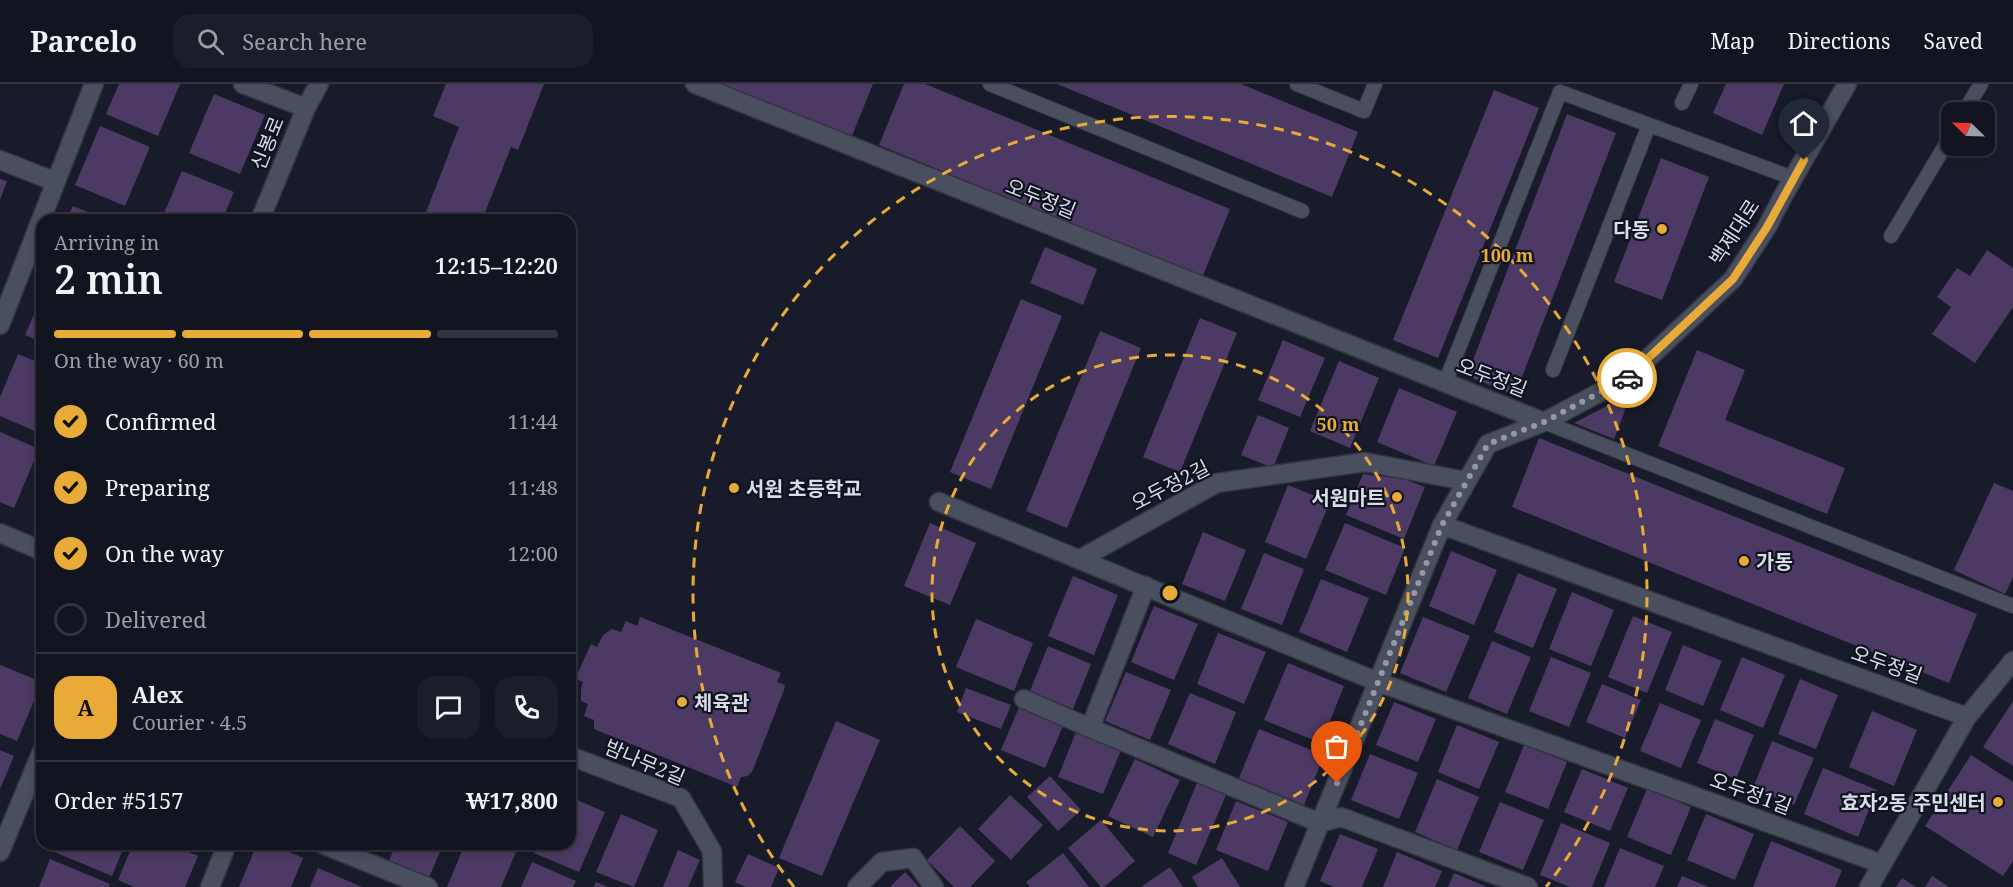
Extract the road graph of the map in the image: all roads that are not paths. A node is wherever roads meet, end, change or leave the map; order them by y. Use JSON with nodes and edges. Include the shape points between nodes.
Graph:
{"nodes":[{"id":1,"x":94,"y":84,"type":"edge"},
{"id":2,"x":243,"y":84,"type":"edge"},
{"id":3,"x":320,"y":84,"type":"edge"},
{"id":4,"x":695,"y":84,"type":"edge"},
{"id":5,"x":990,"y":84,"type":"edge"},
{"id":6,"x":1297,"y":84,"type":"edge"},
{"id":7,"x":1375,"y":84,"type":"edge"},
{"id":8,"x":1690,"y":84,"type":"edge"},
{"id":9,"x":1846,"y":84,"type":"edge"},
{"id":10,"x":1981,"y":84,"type":"edge"},
{"id":11,"x":1970,"y":102,"type":"edge"},
{"id":12,"x":1682,"y":103,"type":"dead end"},
{"id":13,"x":306,"y":108,"type":"junction"},
{"id":14,"x":1649,"y":125,"type":"junction"},
{"id":15,"x":1941,"y":152,"type":"edge"},
{"id":16,"x":0,"y":160,"type":"edge"},
{"id":17,"x":1793,"y":178,"type":"junction"},
{"id":18,"x":56,"y":182,"type":"junction"},
{"id":19,"x":1302,"y":211,"type":"dead end"},
{"id":20,"x":43,"y":214,"type":"edge"},
{"id":21,"x":262,"y":214,"type":"edge"},
{"id":22,"x":36,"y":233,"type":"edge"},
{"id":23,"x":1891,"y":236,"type":"dead end"},
{"id":24,"x":0,"y":325,"type":"edge"},
{"id":25,"x":1553,"y":370,"type":"dead end"},
{"id":26,"x":1445,"y":383,"type":"junction"},
{"id":27,"x":1544,"y":422,"type":"junction"},
{"id":28,"x":1466,"y":481,"type":"junction"},
{"id":29,"x":939,"y":502,"type":"dead end"},
{"id":30,"x":1442,"y":525,"type":"junction"},
{"id":31,"x":0,"y":533,"type":"edge"},
{"id":32,"x":36,"y":548,"type":"edge"},
{"id":33,"x":1080,"y":559,"type":"junction"},
{"id":34,"x":1146,"y":586,"type":"junction"},
{"id":35,"x":2013,"y":606,"type":"edge"},
{"id":36,"x":2013,"y":661,"type":"edge"},
{"id":37,"x":1378,"y":682,"type":"junction"},
{"id":38,"x":1024,"y":699,"type":"dead end"},
{"id":39,"x":1967,"y":717,"type":"junction"},
{"id":40,"x":1090,"y":728,"type":"junction"},
{"id":41,"x":576,"y":758,"type":"edge"},
{"id":42,"x":36,"y":765,"type":"edge"},
{"id":43,"x":1320,"y":823,"type":"junction"},
{"id":44,"x":225,"y":850,"type":"edge"},
{"id":45,"x":337,"y":850,"type":"edge"},
{"id":46,"x":0,"y":852,"type":"edge"},
{"id":47,"x":1882,"y":864,"type":"junction"},
{"id":48,"x":210,"y":887,"type":"edge"},
{"id":49,"x":428,"y":887,"type":"edge"},
{"id":50,"x":713,"y":887,"type":"edge"},
{"id":51,"x":857,"y":887,"type":"edge"},
{"id":52,"x":934,"y":887,"type":"edge"},
{"id":53,"x":1294,"y":887,"type":"edge"},
{"id":54,"x":1528,"y":887,"type":"edge"},
{"id":55,"x":1869,"y":887,"type":"edge"}],
"edges":[{"from":1,"to":18,"type":"street"},
{"from":2,"to":13,"type":"street"},
{"from":3,"to":13,"type":"street","name":"신봉로"},
{"from":4,"to":26,"type":"street","name":"오두정길"},
{"from":5,"to":19,"type":"lane"},
{"from":6,"to":7,"type":"lane","via":[[1364,111]]},
{"from":8,"to":12,"type":"lane"},
{"from":9,"to":17,"type":"street","name":"백제대로"},
{"from":10,"to":11,"type":"lane"},
{"from":13,"to":21,"type":"street","name":"신봉로"},
{"from":14,"to":17,"type":"lane"},
{"from":14,"to":25,"type":"lane"},
{"from":14,"to":26,"type":"lane","via":[[1560,92]]},
{"from":15,"to":23,"type":"lane"},
{"from":16,"to":18,"type":"street"},
{"from":17,"to":27,"type":"street","name":"백제대로","via":[[1733,279],[1628,378]]},
{"from":18,"to":20,"type":"street"},
{"from":22,"to":24,"type":"street"},
{"from":26,"to":27,"type":"street","name":"오두정길"},
{"from":27,"to":28,"type":"street","name":"오두정길","via":[[1488,444]]},
{"from":27,"to":35,"type":"lane"},
{"from":28,"to":30,"type":"street","name":"오두정길"},
{"from":28,"to":33,"type":"street","name":"오두정2길","via":[[1365,462],[1217,483]]},
{"from":29,"to":33,"type":"street"},
{"from":30,"to":37,"type":"street"},
{"from":30,"to":39,"type":"street","name":"오두정길"},
{"from":31,"to":32,"type":"street"},
{"from":33,"to":34,"type":"street"},
{"from":34,"to":37,"type":"street"},
{"from":34,"to":40,"type":"street"},
{"from":36,"to":39,"type":"street"},
{"from":37,"to":43,"type":"street"},
{"from":37,"to":47,"type":"street","name":"오두정1길"},
{"from":38,"to":40,"type":"street"},
{"from":39,"to":47,"type":"street"},
{"from":40,"to":43,"type":"street"},
{"from":41,"to":50,"type":"street","name":"밤나무2길","via":[[681,798],[712,851]]},
{"from":42,"to":46,"type":"street"},
{"from":43,"to":53,"type":"street"},
{"from":43,"to":54,"type":"street","via":[[1341,817]]},
{"from":44,"to":48,"type":"street"},
{"from":45,"to":49,"type":"street"},
{"from":47,"to":55,"type":"street"},
{"from":51,"to":52,"type":"street","via":[[882,862],[913,858]]}]}
